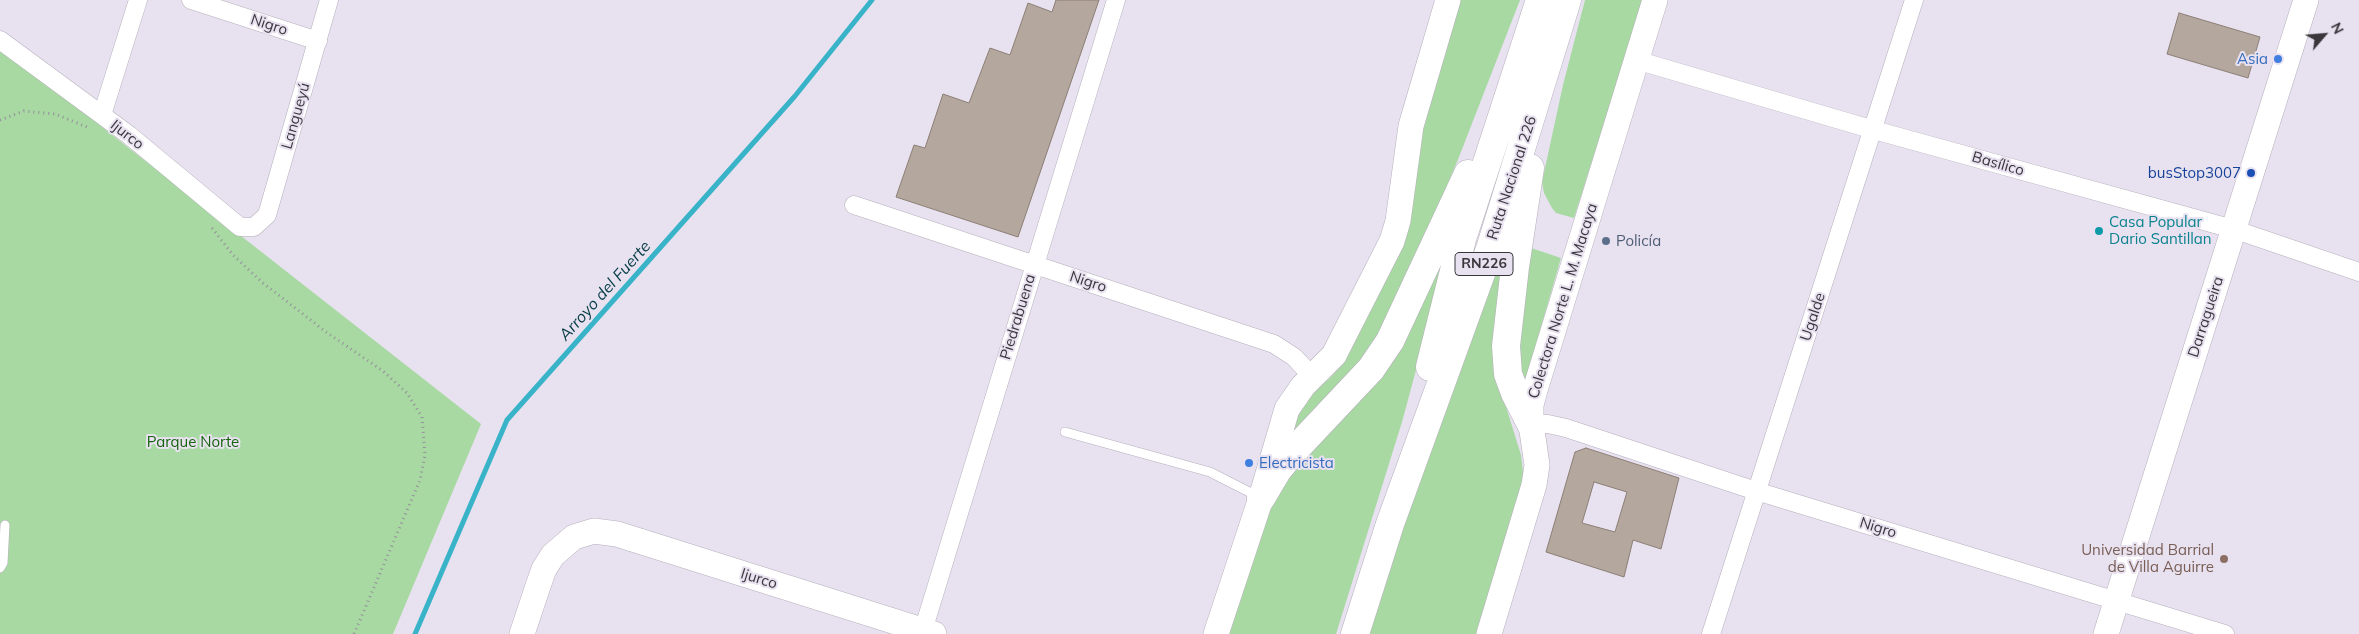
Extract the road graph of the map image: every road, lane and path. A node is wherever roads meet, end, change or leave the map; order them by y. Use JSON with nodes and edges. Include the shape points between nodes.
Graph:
{"nodes":[{"id":1,"x":138,"y":0,"type":"edge"},
{"id":2,"x":190,"y":0,"type":"edge"},
{"id":3,"x":329,"y":0,"type":"edge"},
{"id":4,"x":1116,"y":0,"type":"edge"},
{"id":5,"x":1448,"y":0,"type":"edge"},
{"id":6,"x":1540,"y":0,"type":"edge"},
{"id":7,"x":1567,"y":0,"type":"edge"},
{"id":8,"x":1655,"y":0,"type":"edge"},
{"id":9,"x":1914,"y":0,"type":"edge"},
{"id":10,"x":2306,"y":0,"type":"edge"},
{"id":11,"x":0,"y":40,"type":"edge"},
{"id":12,"x":318,"y":41,"type":"junction"},
{"id":13,"x":1522,"y":57,"type":"junction"},
{"id":14,"x":1636,"y":60,"type":"junction"},
{"id":15,"x":1549,"y":63,"type":"junction"},
{"id":16,"x":0,"y":120,"type":"edge"},
{"id":17,"x":96,"y":122,"type":"junction"},
{"id":18,"x":1874,"y":130,"type":"junction"},
{"id":19,"x":854,"y":205,"type":"dead end"},
{"id":20,"x":211,"y":227,"type":"dead end"},
{"id":21,"x":254,"y":227,"type":"joint"},
{"id":22,"x":2233,"y":230,"type":"junction"},
{"id":23,"x":1034,"y":264,"type":"junction"},
{"id":24,"x":2359,"y":272,"type":"edge"},
{"id":25,"x":1312,"y":376,"type":"junction"},
{"id":26,"x":1531,"y":424,"type":"junction"},
{"id":27,"x":1065,"y":432,"type":"dead end"},
{"id":28,"x":1756,"y":491,"type":"junction"},
{"id":29,"x":1261,"y":498,"type":"junction"},
{"id":30,"x":1390,"y":524,"type":"junction"},
{"id":31,"x":5,"y":525,"type":"dead end"},
{"id":32,"x":0,"y":568,"type":"edge"},
{"id":33,"x":2117,"y":600,"type":"junction"},
{"id":34,"x":926,"y":633,"type":"edge"},
{"id":35,"x":354,"y":634,"type":"edge"},
{"id":36,"x":522,"y":634,"type":"edge"},
{"id":37,"x":1216,"y":634,"type":"edge"},
{"id":38,"x":1354,"y":634,"type":"edge"},
{"id":39,"x":1489,"y":634,"type":"edge"},
{"id":40,"x":1711,"y":634,"type":"edge"},
{"id":41,"x":2106,"y":634,"type":"edge"},
{"id":42,"x":2225,"y":634,"type":"edge"}],
"edges":[{"from":1,"to":17,"type":"street"},
{"from":2,"to":12,"type":"street","name":"Nigro"},
{"from":3,"to":12,"type":"street","name":"Langueyú"},
{"from":4,"to":23,"type":"street","name":"Piedrabuena"},
{"from":5,"to":25,"type":"street","via":[[1411,126],[1398,221],[1392,241],[1342,343]]},
{"from":6,"to":13,"type":"highway","name":"Ruta Nacional 226","number":"RN226"},
{"from":7,"to":15,"type":"highway","name":"Ruta Nacional 226","number":"RN226"},
{"from":8,"to":14,"type":"street","name":"Colectora Norte L. M. Macaya"},
{"from":9,"to":18,"type":"street","name":"Ugalde"},
{"from":10,"to":22,"type":"street","name":"Darragueira"},
{"from":11,"to":17,"type":"street","name":"Ijurco"},
{"from":12,"to":21,"type":"street","name":"Langueyú","via":[[267,215]]},
{"from":13,"to":29,"type":"highway","via":[[1390,341],[1371,369],[1281,466]]},
{"from":13,"to":30,"type":"highway","name":"Ruta Nacional 226","number":"RN226","via":[[1462,239]]},
{"from":14,"to":18,"type":"street","name":"Basílico"},
{"from":14,"to":26,"type":"street","name":"Colectora Norte L. M. Macaya","via":[[1535,390]]},
{"from":15,"to":26,"type":"highway","via":[[1514,267],[1506,346],[1508,374]]},
{"from":15,"to":30,"type":"highway","name":"Ruta Nacional 226","number":"RN226","via":[[1491,246]]},
{"from":16,"to":17,"type":"path","via":[[24,111]]},
{"from":17,"to":21,"type":"street","name":"Ijurco","via":[[240,227]]},
{"from":18,"to":22,"type":"street","name":"Basílico"},
{"from":18,"to":28,"type":"street","name":"Ugalde"},
{"from":19,"to":23,"type":"street","name":"Nigro"},
{"from":20,"to":35,"type":"path","via":[[232,255],[263,283],[383,371],[407,393],[422,417],[425,455],[420,480]]},
{"from":22,"to":24,"type":"street","name":"Basílico"},
{"from":22,"to":33,"type":"street","name":"Darragueira"},
{"from":23,"to":25,"type":"street","name":"Nigro","via":[[1274,344],[1294,357]]},
{"from":23,"to":34,"type":"street","name":"Piedrabuena"},
{"from":25,"to":29,"type":"street","via":[[1282,418]]},
{"from":26,"to":28,"type":"street","name":"Nigro","via":[[1566,428]]},
{"from":26,"to":39,"type":"street","name":"Colectora Norte L. M. Macaya","via":[[1537,465],[1534,485]]},
{"from":27,"to":29,"type":"lane","via":[[1210,472]]},
{"from":28,"to":33,"type":"street","name":"Nigro"},
{"from":28,"to":40,"type":"street","name":"Ugalde"},
{"from":29,"to":37,"type":"street"},
{"from":30,"to":38,"type":"highway","name":"Ruta Nacional 226","number":"RN226"},
{"from":31,"to":32,"type":"lane"},
{"from":33,"to":41,"type":"street","name":"Darragueira"},
{"from":33,"to":42,"type":"street","name":"Nigro"},
{"from":34,"to":36,"type":"street","name":"Ijurco","via":[[617,534],[594,531],[582,533],[561,547],[544,569]]}]}
